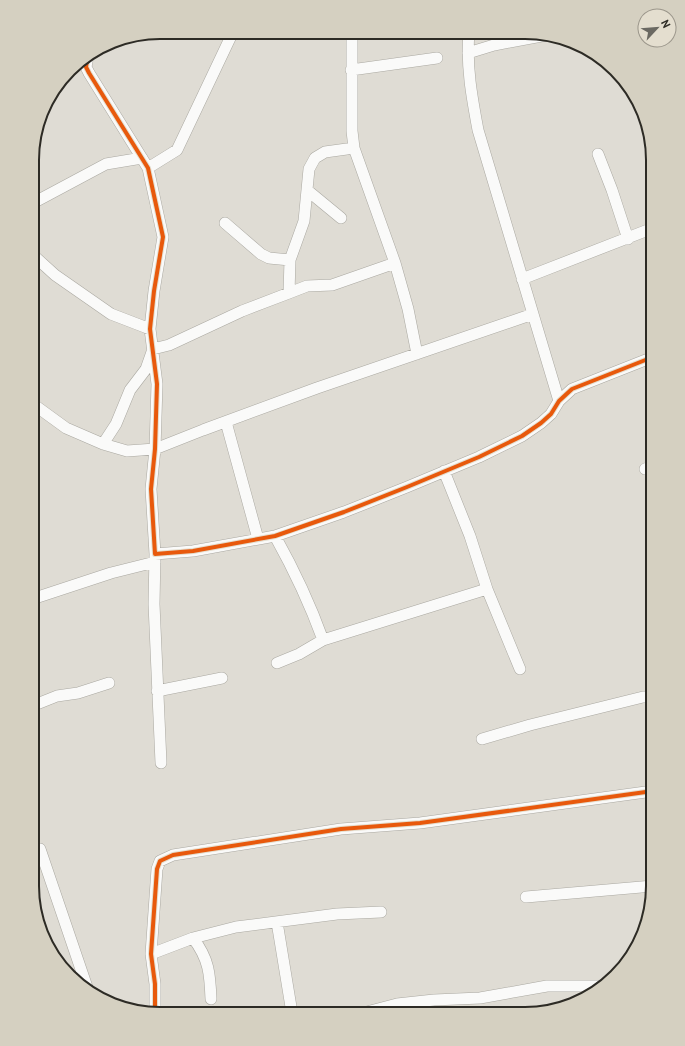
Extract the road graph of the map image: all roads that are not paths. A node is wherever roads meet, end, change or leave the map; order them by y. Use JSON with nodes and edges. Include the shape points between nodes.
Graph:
{"nodes":[{"id":1,"x":229,"y":39,"type":"edge"},
{"id":2,"x":352,"y":39,"type":"edge"},
{"id":3,"x":469,"y":39,"type":"edge"},
{"id":4,"x":526,"y":39,"type":"edge"},
{"id":5,"x":468,"y":54,"type":"junction"},
{"id":6,"x":437,"y":58,"type":"dead end"},
{"id":7,"x":87,"y":64,"type":"edge"},
{"id":8,"x":351,"y":70,"type":"junction"},
{"id":9,"x":354,"y":148,"type":"junction"},
{"id":10,"x":598,"y":154,"type":"dead end"},
{"id":11,"x":142,"y":158,"type":"junction"},
{"id":12,"x":148,"y":168,"type":"junction"},
{"id":13,"x":307,"y":190,"type":"junction"},
{"id":14,"x":39,"y":200,"type":"edge"},
{"id":15,"x":341,"y":218,"type":"dead end"},
{"id":16,"x":225,"y":223,"type":"dead end"},
{"id":17,"x":646,"y":231,"type":"edge"},
{"id":18,"x":628,"y":239,"type":"junction"},
{"id":19,"x":39,"y":260,"type":"edge"},
{"id":20,"x":290,"y":260,"type":"junction"},
{"id":21,"x":395,"y":263,"type":"junction"},
{"id":22,"x":522,"y":279,"type":"junction"},
{"id":23,"x":289,"y":293,"type":"junction"},
{"id":24,"x":533,"y":314,"type":"junction"},
{"id":25,"x":150,"y":329,"type":"junction"},
{"id":26,"x":153,"y":349,"type":"junction"},
{"id":27,"x":417,"y":354,"type":"junction"},
{"id":28,"x":646,"y":360,"type":"edge"},
{"id":29,"x":559,"y":401,"type":"junction"},
{"id":30,"x":39,"y":408,"type":"edge"},
{"id":31,"x":226,"y":422,"type":"junction"},
{"id":32,"x":103,"y":444,"type":"junction"},
{"id":33,"x":156,"y":449,"type":"junction"},
{"id":34,"x":444,"y":471,"type":"junction"},
{"id":35,"x":274,"y":536,"type":"junction"},
{"id":36,"x":258,"y":539,"type":"junction"},
{"id":37,"x":155,"y":558,"type":"junction"},
{"id":38,"x":487,"y":589,"type":"junction"},
{"id":39,"x":39,"y":597,"type":"edge"},
{"id":40,"x":323,"y":640,"type":"junction"},
{"id":41,"x":277,"y":663,"type":"dead end"},
{"id":42,"x":520,"y":669,"type":"dead end"},
{"id":43,"x":222,"y":678,"type":"dead end"},
{"id":44,"x":109,"y":682,"type":"dead end"},
{"id":45,"x":157,"y":691,"type":"junction"},
{"id":46,"x":646,"y":697,"type":"edge"},
{"id":47,"x":39,"y":703,"type":"edge"},
{"id":48,"x":482,"y":739,"type":"dead end"},
{"id":49,"x":161,"y":763,"type":"dead end"},
{"id":50,"x":646,"y":792,"type":"edge"},
{"id":51,"x":40,"y":849,"type":"dead end"},
{"id":52,"x":646,"y":887,"type":"edge"},
{"id":53,"x":526,"y":897,"type":"dead end"},
{"id":54,"x":381,"y":912,"type":"dead end"},
{"id":55,"x":277,"y":922,"type":"junction"},
{"id":56,"x":193,"y":938,"type":"junction"},
{"id":57,"x":150,"y":954,"type":"junction"},
{"id":58,"x":85,"y":981,"type":"edge"},
{"id":59,"x":593,"y":986,"type":"edge"},
{"id":60,"x":211,"y":1000,"type":"dead end"},
{"id":61,"x":155,"y":1007,"type":"edge"},
{"id":62,"x":291,"y":1007,"type":"edge"},
{"id":63,"x":386,"y":1007,"type":"edge"}],
"edges":[{"from":1,"to":12,"type":"street","via":[[177,150]]},
{"from":2,"to":8,"type":"street"},
{"from":3,"to":5,"type":"street"},
{"from":4,"to":5,"type":"street","via":[[494,45]]},
{"from":5,"to":22,"type":"street","via":[[478,130]]},
{"from":6,"to":8,"type":"street"},
{"from":7,"to":11,"type":"street","via":[[89,73]]},
{"from":8,"to":9,"type":"street"},
{"from":9,"to":13,"type":"street","via":[[334,150],[314,158],[309,169]]},
{"from":9,"to":21,"type":"street"},
{"from":10,"to":18,"type":"street"},
{"from":11,"to":12,"type":"street"},
{"from":11,"to":14,"type":"street","via":[[106,164]]},
{"from":12,"to":25,"type":"street","via":[[163,237]]},
{"from":13,"to":15,"type":"street"},
{"from":13,"to":20,"type":"street","via":[[304,221]]},
{"from":16,"to":20,"type":"street","via":[[261,254],[269,258]]},
{"from":17,"to":18,"type":"street"},
{"from":18,"to":22,"type":"street"},
{"from":19,"to":25,"type":"street","via":[[55,275],[111,314]]},
{"from":20,"to":23,"type":"street"},
{"from":21,"to":23,"type":"street","via":[[332,285],[307,286]]},
{"from":21,"to":27,"type":"street"},
{"from":22,"to":24,"type":"street"},
{"from":23,"to":26,"type":"street","via":[[242,311],[169,345]]},
{"from":24,"to":27,"type":"street"},
{"from":24,"to":29,"type":"street"},
{"from":25,"to":26,"type":"street"},
{"from":26,"to":32,"type":"street","via":[[146,369],[130,390],[116,424]]},
{"from":26,"to":33,"type":"street","via":[[157,384]]},
{"from":27,"to":31,"type":"street"},
{"from":28,"to":29,"type":"street","via":[[572,389]]},
{"from":29,"to":34,"type":"street","via":[[551,414],[522,436]]},
{"from":30,"to":32,"type":"street","via":[[66,428]]},
{"from":31,"to":33,"type":"street"},
{"from":31,"to":36,"type":"street"},
{"from":32,"to":33,"type":"street","via":[[127,451]]},
{"from":33,"to":37,"type":"street","via":[[151,489]]},
{"from":34,"to":35,"type":"street","via":[[351,509]]},
{"from":34,"to":38,"type":"street","via":[[470,536]]},
{"from":35,"to":36,"type":"street"},
{"from":35,"to":40,"type":"street","via":[[292,567]]},
{"from":36,"to":37,"type":"street"},
{"from":37,"to":39,"type":"street"},
{"from":37,"to":45,"type":"street"},
{"from":38,"to":40,"type":"street"},
{"from":38,"to":42,"type":"street"},
{"from":40,"to":41,"type":"street"},
{"from":43,"to":45,"type":"street"},
{"from":44,"to":47,"type":"street"},
{"from":45,"to":49,"type":"street"},
{"from":46,"to":48,"type":"street"},
{"from":50,"to":57,"type":"street","via":[[420,824],[341,829],[173,855],[160,861],[157,869]]},
{"from":51,"to":58,"type":"street"},
{"from":52,"to":53,"type":"street"},
{"from":54,"to":55,"type":"street","via":[[337,914]]},
{"from":55,"to":56,"type":"street","via":[[236,927]]},
{"from":55,"to":62,"type":"street"},
{"from":56,"to":57,"type":"street"},
{"from":56,"to":60,"type":"street","via":[[203,951],[208,964]]},
{"from":57,"to":61,"type":"street","via":[[155,984]]},
{"from":59,"to":63,"type":"street","via":[[547,986],[480,998],[434,1000]]}]}
